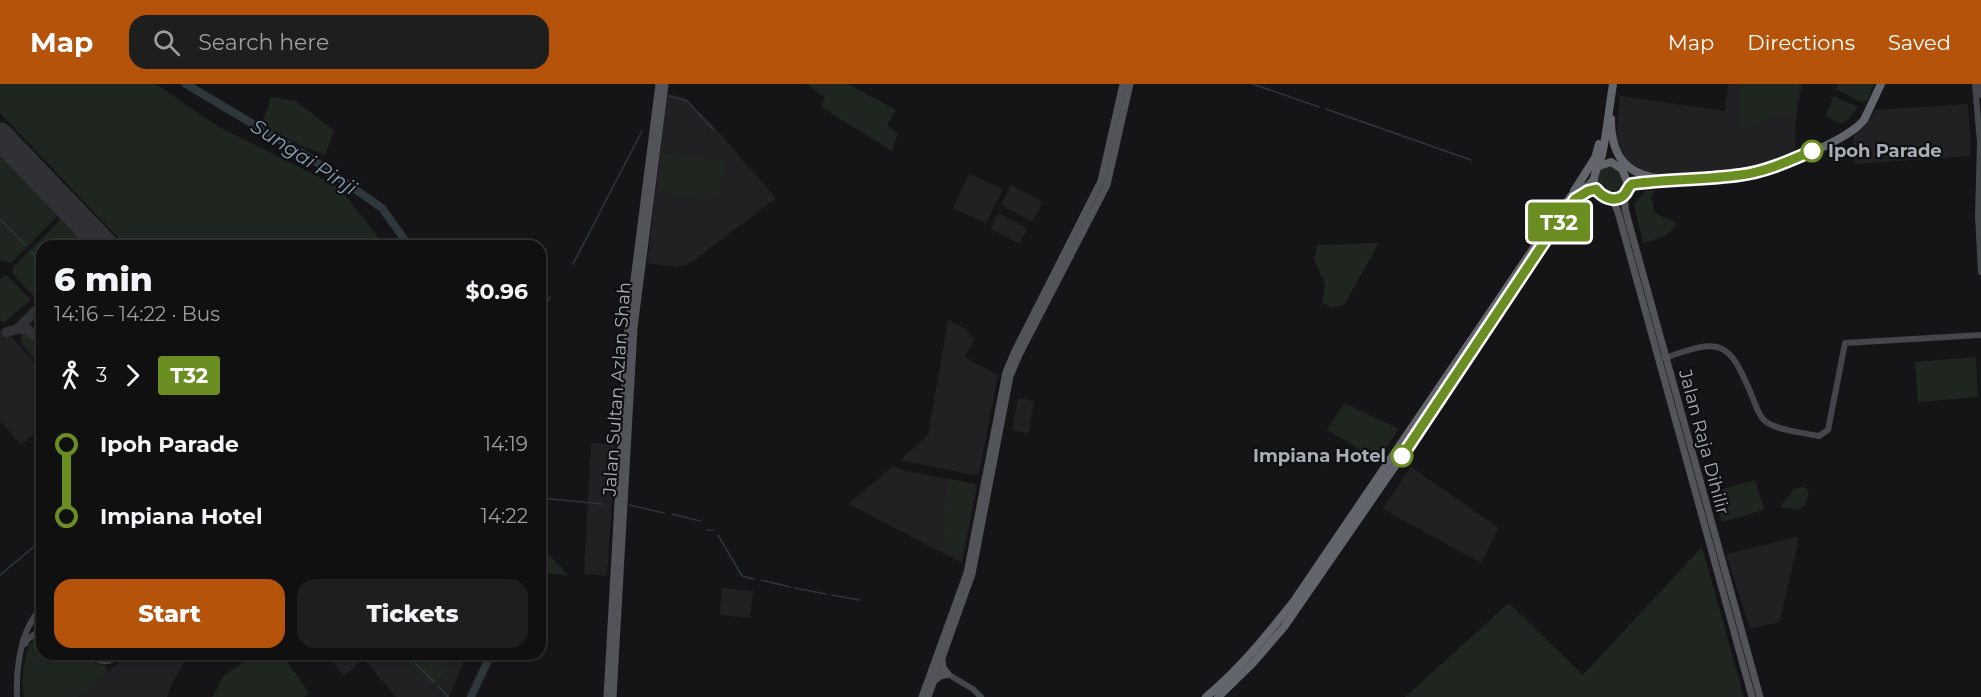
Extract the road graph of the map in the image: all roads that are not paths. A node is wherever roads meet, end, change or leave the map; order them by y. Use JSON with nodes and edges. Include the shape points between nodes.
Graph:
{"nodes":[{"id":1,"x":662,"y":84,"type":"edge"},
{"id":2,"x":1123,"y":84,"type":"edge"},
{"id":3,"x":1130,"y":84,"type":"edge"},
{"id":4,"x":1613,"y":84,"type":"edge"},
{"id":5,"x":1881,"y":84,"type":"edge"},
{"id":6,"x":1978,"y":84,"type":"edge"},
{"id":7,"x":1981,"y":95,"type":"edge"},
{"id":8,"x":1599,"y":166,"type":"junction"},
{"id":9,"x":1594,"y":178,"type":"junction"},
{"id":10,"x":1667,"y":179,"type":"junction"},
{"id":11,"x":1596,"y":189,"type":"junction"},
{"id":12,"x":1627,"y":190,"type":"junction"},
{"id":13,"x":1572,"y":195,"type":"junction"},
{"id":14,"x":1612,"y":199,"type":"junction"},
{"id":15,"x":1979,"y":231,"type":"junction"},
{"id":16,"x":1981,"y":239,"type":"edge"},
{"id":17,"x":1981,"y":260,"type":"edge"},
{"id":18,"x":1981,"y":272,"type":"edge"},
{"id":19,"x":1981,"y":335,"type":"edge"},
{"id":20,"x":1665,"y":358,"type":"junction"},
{"id":21,"x":1444,"y":392,"type":"junction"},
{"id":22,"x":1434,"y":393,"type":"junction"},
{"id":23,"x":1436,"y":404,"type":"junction"},
{"id":24,"x":1410,"y":429,"type":"junction"},
{"id":25,"x":994,"y":463,"type":"junction"},
{"id":26,"x":984,"y":480,"type":"junction"},
{"id":27,"x":622,"y":525,"type":"junction"},
{"id":28,"x":1721,"y":561,"type":"junction"},
{"id":29,"x":613,"y":578,"type":"junction"},
{"id":30,"x":1723,"y":595,"type":"junction"},
{"id":31,"x":36,"y":614,"type":"edge"},
{"id":32,"x":36,"y":633,"type":"edge"},
{"id":33,"x":21,"y":651,"type":"junction"},
{"id":34,"x":939,"y":658,"type":"junction"},
{"id":35,"x":96,"y":660,"type":"edge"},
{"id":36,"x":112,"y":660,"type":"edge"},
{"id":37,"x":938,"y":670,"type":"junction"},
{"id":38,"x":948,"y":674,"type":"junction"},
{"id":39,"x":931,"y":679,"type":"junction"},
{"id":40,"x":18,"y":697,"type":"edge"},
{"id":41,"x":607,"y":697,"type":"edge"},
{"id":42,"x":613,"y":697,"type":"edge"},
{"id":43,"x":922,"y":697,"type":"edge"},
{"id":44,"x":928,"y":697,"type":"edge"},
{"id":45,"x":981,"y":697,"type":"edge"},
{"id":46,"x":1206,"y":697,"type":"edge"},
{"id":47,"x":1218,"y":697,"type":"edge"},
{"id":48,"x":1752,"y":697,"type":"edge"},
{"id":49,"x":1760,"y":697,"type":"edge"}],
"edges":[{"from":1,"to":27,"type":"main road","name":"Jalan Sultan Azlan Shah","via":[[634,327]]},
{"from":1,"to":29,"type":"main road","name":"Jalan Sultan Azlan Shah","via":[[628,327]]},
{"from":2,"to":26,"type":"main road","via":[[1101,181],[1006,372]]},
{"from":3,"to":25,"type":"main road","via":[[1107,185],[1012,369]]},
{"from":4,"to":8,"type":"highway"},
{"from":4,"to":10,"type":"highway","via":[[1611,134],[1617,153],[1636,173]]},
{"from":4,"to":13,"type":"highway","via":[[1598,148]]},
{"from":5,"to":10,"type":"highway","via":[[1857,127],[1806,153],[1744,174]]},
{"from":6,"to":7,"type":"street"},
{"from":6,"to":15,"type":"street"},
{"from":8,"to":9,"type":"highway"},
{"from":8,"to":12,"type":"highway","via":[[1608,162],[1618,165],[1626,175]]},
{"from":9,"to":11,"type":"highway"},
{"from":9,"to":13,"type":"highway"},
{"from":10,"to":12,"type":"highway","via":[[1632,184]]},
{"from":11,"to":14,"type":"highway"},
{"from":11,"to":21,"type":"highway","via":[[1575,199]]},
{"from":12,"to":14,"type":"highway"},
{"from":12,"to":20,"type":"main road","name":"Jalan Raja Dihilir","via":[[1624,208]]},
{"from":13,"to":22,"type":"highway"},
{"from":14,"to":30,"type":"main road","name":"Jalan Raja Dihilir"},
{"from":15,"to":16,"type":"street"},
{"from":15,"to":17,"type":"street"},
{"from":17,"to":18,"type":"street"},
{"from":19,"to":20,"type":"street","via":[[1845,343],[1828,430],[1819,436],[1768,423],[1760,414],[1742,371],[1723,348],[1704,346]]},
{"from":20,"to":28,"type":"main road","name":"Jalan Raja Dihilir"},
{"from":21,"to":22,"type":"highway"},
{"from":21,"to":23,"type":"highway"},
{"from":22,"to":24,"type":"highway"},
{"from":23,"to":24,"type":"highway","via":[[1416,430]]},
{"from":23,"to":47,"type":"highway","via":[[1289,620]]},
{"from":24,"to":46,"type":"highway","via":[[1294,601],[1260,645]]},
{"from":25,"to":26,"type":"main road"},
{"from":25,"to":34,"type":"main road","via":[[972,573]]},
{"from":26,"to":34,"type":"main road","via":[[967,573]]},
{"from":27,"to":29,"type":"main road"},
{"from":27,"to":42,"type":"main road","name":"Jalan Sultan Azlan Shah"},
{"from":28,"to":30,"type":"main road"},
{"from":28,"to":49,"type":"main road","name":"Jalan Raja Dihilir"},
{"from":29,"to":41,"type":"main road","name":"Jalan Sultan Azlan Shah"},
{"from":30,"to":48,"type":"main road","name":"Jalan Raja Dihilir"},
{"from":31,"to":33,"type":"street"},
{"from":32,"to":33,"type":"street"},
{"from":33,"to":40,"type":"street"},
{"from":34,"to":37,"type":"main road"},
{"from":34,"to":38,"type":"main road"},
{"from":34,"to":39,"type":"main road"},
{"from":35,"to":36,"type":"street"},
{"from":37,"to":38,"type":"street"},
{"from":37,"to":39,"type":"main road"},
{"from":38,"to":39,"type":"main road"},
{"from":38,"to":45,"type":"street"},
{"from":39,"to":43,"type":"main road"},
{"from":39,"to":44,"type":"main road"}]}
